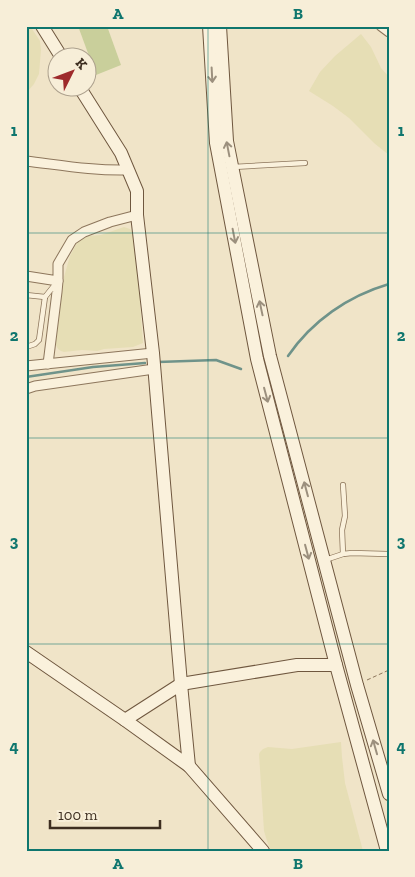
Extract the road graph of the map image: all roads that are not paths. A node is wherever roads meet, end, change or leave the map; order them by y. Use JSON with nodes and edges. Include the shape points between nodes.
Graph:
{"nodes":[{"id":1,"x":42,"y":26,"type":"edge"},
{"id":2,"x":209,"y":26,"type":"edge"},
{"id":3,"x":220,"y":26,"type":"edge"},
{"id":4,"x":381,"y":26,"type":"edge"},
{"id":5,"x":389,"y":32,"type":"edge"},
{"id":6,"x":56,"y":48,"type":"edge"},
{"id":7,"x":86,"y":98,"type":"edge"},
{"id":8,"x":26,"y":161,"type":"edge"},
{"id":9,"x":305,"y":163,"type":"dead end"},
{"id":10,"x":232,"y":168,"type":"junction"},
{"id":11,"x":128,"y":170,"type":"junction"},
{"id":12,"x":137,"y":215,"type":"junction"},
{"id":13,"x":26,"y":276,"type":"edge"},
{"id":14,"x":58,"y":280,"type":"junction"},
{"id":15,"x":26,"y":295,"type":"edge"},
{"id":16,"x":45,"y":297,"type":"junction"},
{"id":17,"x":26,"y":348,"type":"edge"},
{"id":18,"x":152,"y":353,"type":"junction"},
{"id":19,"x":48,"y":364,"type":"junction"},
{"id":20,"x":26,"y":366,"type":"edge"},
{"id":21,"x":154,"y":369,"type":"junction"},
{"id":22,"x":26,"y":389,"type":"edge"},
{"id":23,"x":343,"y":485,"type":"dead end"},
{"id":24,"x":343,"y":554,"type":"junction"},
{"id":25,"x":387,"y":554,"type":"dead end"},
{"id":26,"x":324,"y":560,"type":"junction"},
{"id":27,"x":26,"y":652,"type":"edge"},
{"id":28,"x":336,"y":665,"type":"junction"},
{"id":29,"x":181,"y":684,"type":"junction"},
{"id":30,"x":125,"y":720,"type":"junction"},
{"id":31,"x":189,"y":766,"type":"junction"},
{"id":32,"x":389,"y":794,"type":"edge"},
{"id":33,"x":263,"y":851,"type":"edge"},
{"id":34,"x":387,"y":851,"type":"edge"}],
"edges":[{"from":1,"to":6,"type":"main road"},
{"from":2,"to":28,"type":"main road","one_way":true,"via":[[216,143],[257,359]]},
{"from":10,"to":3,"type":"main road","one_way":true,"via":[[226,141]]},
{"from":4,"to":5,"type":"street"},
{"from":7,"to":11,"type":"main road"},
{"from":8,"to":11,"type":"street"},
{"from":9,"to":10,"type":"lane"},
{"from":26,"to":10,"type":"main road","one_way":true,"via":[[270,356]]},
{"from":11,"to":12,"type":"main road","via":[[137,191]]},
{"from":12,"to":14,"type":"street","via":[[110,222],[72,240],[58,264]]},
{"from":12,"to":18,"type":"main road"},
{"from":13,"to":14,"type":"street"},
{"from":14,"to":16,"type":"lane"},
{"from":14,"to":19,"type":"street"},
{"from":15,"to":16,"type":"lane"},
{"from":16,"to":17,"type":"lane","via":[[39,340]]},
{"from":18,"to":19,"type":"street"},
{"from":18,"to":21,"type":"main road"},
{"from":19,"to":20,"type":"street"},
{"from":21,"to":22,"type":"street"},
{"from":21,"to":29,"type":"main road"},
{"from":23,"to":24,"type":"lane"},
{"from":24,"to":25,"type":"lane"},
{"from":24,"to":26,"type":"lane"},
{"from":32,"to":26,"type":"main road","one_way":true},
{"from":27,"to":30,"type":"main road"},
{"from":28,"to":29,"type":"main road","via":[[297,665]]},
{"from":28,"to":34,"type":"main road"},
{"from":29,"to":30,"type":"main road"},
{"from":29,"to":31,"type":"main road"},
{"from":30,"to":31,"type":"main road"},
{"from":31,"to":33,"type":"main road"}]}
